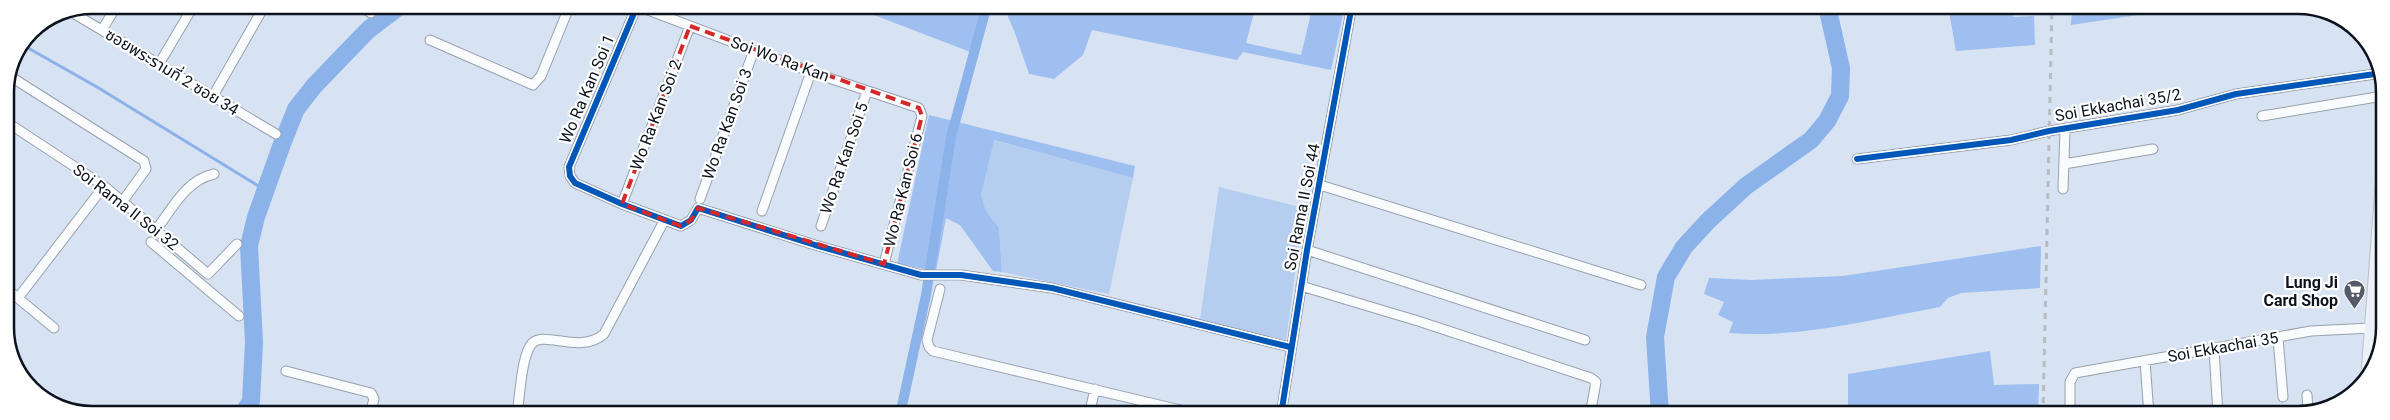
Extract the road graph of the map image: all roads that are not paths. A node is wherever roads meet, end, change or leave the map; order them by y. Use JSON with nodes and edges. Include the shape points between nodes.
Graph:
{"nodes":[{"id":1,"x":112,"y":14,"type":"edge"},
{"id":2,"x":189,"y":14,"type":"edge"},
{"id":3,"x":260,"y":14,"type":"edge"},
{"id":4,"x":566,"y":14,"type":"edge"},
{"id":5,"x":633,"y":14,"type":"edge"},
{"id":6,"x":658,"y":14,"type":"edge"},
{"id":7,"x":1351,"y":14,"type":"edge"},
{"id":8,"x":77,"y":15,"type":"edge"},
{"id":9,"x":690,"y":26,"type":"junction"},
{"id":10,"x":102,"y":30,"type":"junction"},
{"id":11,"x":430,"y":40,"type":"dead end"},
{"id":12,"x":754,"y":50,"type":"junction"},
{"id":13,"x":159,"y":64,"type":"junction"},
{"id":14,"x":811,"y":72,"type":"junction"},
{"id":15,"x":2374,"y":74,"type":"edge"},
{"id":16,"x":15,"y":80,"type":"edge"},
{"id":17,"x":867,"y":91,"type":"junction"},
{"id":18,"x":213,"y":96,"type":"junction"},
{"id":19,"x":2376,"y":97,"type":"edge"},
{"id":20,"x":922,"y":116,"type":"joint"},
{"id":21,"x":2262,"y":116,"type":"dead end"},
{"id":22,"x":14,"y":127,"type":"edge"},
{"id":23,"x":2065,"y":130,"type":"junction"},
{"id":24,"x":276,"y":134,"type":"dead end"},
{"id":25,"x":2153,"y":149,"type":"dead end"},
{"id":26,"x":1857,"y":160,"type":"dead end"},
{"id":27,"x":2064,"y":164,"type":"junction"},
{"id":28,"x":214,"y":174,"type":"dead end"},
{"id":29,"x":104,"y":186,"type":"junction"},
{"id":30,"x":1320,"y":186,"type":"junction"},
{"id":31,"x":2063,"y":189,"type":"dead end"},
{"id":32,"x":122,"y":202,"type":"junction"},
{"id":33,"x":622,"y":204,"type":"junction"},
{"id":34,"x":699,"y":204,"type":"junction"},
{"id":35,"x":762,"y":211,"type":"dead end"},
{"id":36,"x":664,"y":221,"type":"junction"},
{"id":37,"x":821,"y":226,"type":"dead end"},
{"id":38,"x":156,"y":230,"type":"junction"},
{"id":39,"x":151,"y":242,"type":"dead end"},
{"id":40,"x":237,"y":244,"type":"dead end"},
{"id":41,"x":1306,"y":250,"type":"junction"},
{"id":42,"x":884,"y":264,"type":"junction"},
{"id":43,"x":198,"y":265,"type":"junction"},
{"id":44,"x":2376,"y":266,"type":"edge"},
{"id":45,"x":189,"y":274,"type":"junction"},
{"id":46,"x":1301,"y":286,"type":"junction"},
{"id":47,"x":1641,"y":286,"type":"dead end"},
{"id":48,"x":940,"y":289,"type":"dead end"},
{"id":49,"x":14,"y":295,"type":"edge"},
{"id":50,"x":18,"y":298,"type":"junction"},
{"id":51,"x":239,"y":316,"type":"dead end"},
{"id":52,"x":54,"y":328,"type":"dead end"},
{"id":53,"x":2371,"y":328,"type":"junction"},
{"id":54,"x":2278,"y":338,"type":"junction"},
{"id":55,"x":1585,"y":340,"type":"dead end"},
{"id":56,"x":1290,"y":347,"type":"junction"},
{"id":57,"x":2214,"y":349,"type":"junction"},
{"id":58,"x":2369,"y":359,"type":"edge"},
{"id":59,"x":2145,"y":361,"type":"junction"},
{"id":60,"x":286,"y":371,"type":"dead end"},
{"id":61,"x":1095,"y":388,"type":"junction"},
{"id":62,"x":2307,"y":395,"type":"dead end"},
{"id":63,"x":2283,"y":397,"type":"dead end"},
{"id":64,"x":2308,"y":405,"type":"edge"},
{"id":65,"x":372,"y":406,"type":"edge"},
{"id":66,"x":518,"y":406,"type":"edge"},
{"id":67,"x":1091,"y":406,"type":"edge"},
{"id":68,"x":1166,"y":406,"type":"edge"},
{"id":69,"x":1282,"y":406,"type":"edge"},
{"id":70,"x":1592,"y":406,"type":"edge"},
{"id":71,"x":2070,"y":406,"type":"edge"},
{"id":72,"x":2148,"y":406,"type":"edge"},
{"id":73,"x":2217,"y":406,"type":"edge"}],
"edges":[{"from":1,"to":10,"type":"street"},
{"from":2,"to":13,"type":"street"},
{"from":3,"to":18,"type":"street"},
{"from":4,"to":11,"type":"street","via":[[542,76],[533,86]]},
{"from":5,"to":33,"type":"street","name":"Wo Ra Kan Soi 1","via":[[569,167],[575,183]]},
{"from":6,"to":9,"type":"street","name":"Soi Wo Ra Kan"},
{"from":7,"to":30,"type":"street","name":"Soi Rama II Soi 44"},
{"from":8,"to":10,"type":"street","name":"ซอยพระรามที่ 2 ซอย 34"},
{"from":9,"to":12,"type":"street","name":"Soi Wo Ra Kan"},
{"from":9,"to":33,"type":"street","name":"Wo Ra Kan Soi 2"},
{"from":10,"to":13,"type":"street","name":"ซอยพระรามที่ 2 ซอย 34"},
{"from":12,"to":14,"type":"street","name":"Soi Wo Ra Kan"},
{"from":12,"to":34,"type":"street","name":"Wo Ra Kan Soi 3"},
{"from":13,"to":18,"type":"street","name":"ซอยพระรามที่ 2 ซอย 34"},
{"from":14,"to":17,"type":"street","name":"Soi Wo Ra Kan"},
{"from":14,"to":35,"type":"street"},
{"from":15,"to":23,"type":"street","name":"Soi Ekkachai 35/2","via":[[2236,94],[2178,110]]},
{"from":16,"to":32,"type":"street","via":[[144,161],[146,169]]},
{"from":17,"to":20,"type":"street","name":"Soi Wo Ra Kan","via":[[911,104],[919,108]]},
{"from":17,"to":37,"type":"street","name":"Wo Ra Kan Soi 5"},
{"from":18,"to":24,"type":"street","name":"ซอยพระรามที่ 2 ซอย 34"},
{"from":19,"to":21,"type":"street"},
{"from":20,"to":42,"type":"street","name":"Wo Ra Kan Soi 6"},
{"from":22,"to":29,"type":"street","name":"Soi Rama II Soi 32"},
{"from":23,"to":26,"type":"street","name":"Soi Ekkachai 35/2"},
{"from":23,"to":27,"type":"street"},
{"from":25,"to":27,"type":"street"},
{"from":27,"to":31,"type":"street"},
{"from":28,"to":38,"type":"street","via":[[201,177],[191,185]]},
{"from":29,"to":32,"type":"street","name":"Soi Rama II Soi 32"},
{"from":29,"to":50,"type":"street"},
{"from":30,"to":41,"type":"street","name":"Soi Rama II Soi 44"},
{"from":30,"to":47,"type":"street"},
{"from":32,"to":38,"type":"street","name":"Soi Rama II Soi 32"},
{"from":33,"to":36,"type":"street"},
{"from":34,"to":36,"type":"street","name":"Wo Ra Kan Soi 3","via":[[691,220],[681,226]]},
{"from":34,"to":42,"type":"street"},
{"from":36,"to":66,"type":"street","via":[[604,334],[588,343],[540,338],[534,342],[527,356]]},
{"from":38,"to":43,"type":"street","name":"Soi Rama II Soi 32"},
{"from":39,"to":45,"type":"street"},
{"from":40,"to":43,"type":"street","via":[[208,274]]},
{"from":41,"to":46,"type":"street","name":"Soi Rama II Soi 44"},
{"from":41,"to":55,"type":"street"},
{"from":42,"to":56,"type":"street","via":[[921,275],[961,275],[1052,288]]},
{"from":43,"to":45,"type":"street"},
{"from":44,"to":53,"type":"main road"},
{"from":45,"to":51,"type":"street"},
{"from":46,"to":56,"type":"street","name":"Soi Rama II Soi 44"},
{"from":46,"to":70,"type":"street","via":[[1591,378],[1596,382]]},
{"from":48,"to":61,"type":"street","via":[[927,340],[933,351]]},
{"from":49,"to":50,"type":"street"},
{"from":50,"to":52,"type":"street"},
{"from":53,"to":54,"type":"street","name":"Soi Ekkachai 35"},
{"from":53,"to":58,"type":"main road"},
{"from":54,"to":57,"type":"street","name":"Soi Ekkachai 35"},
{"from":54,"to":63,"type":"street"},
{"from":56,"to":69,"type":"street","name":"Soi Rama II Soi 44"},
{"from":57,"to":59,"type":"street","name":"Soi Ekkachai 35"},
{"from":57,"to":73,"type":"street"},
{"from":59,"to":71,"type":"street","name":"Soi Ekkachai 35","via":[[2075,374],[2070,382]]},
{"from":59,"to":72,"type":"street"},
{"from":60,"to":65,"type":"street","via":[[371,393]]},
{"from":61,"to":67,"type":"street"},
{"from":61,"to":68,"type":"street"},
{"from":62,"to":64,"type":"street"}]}
